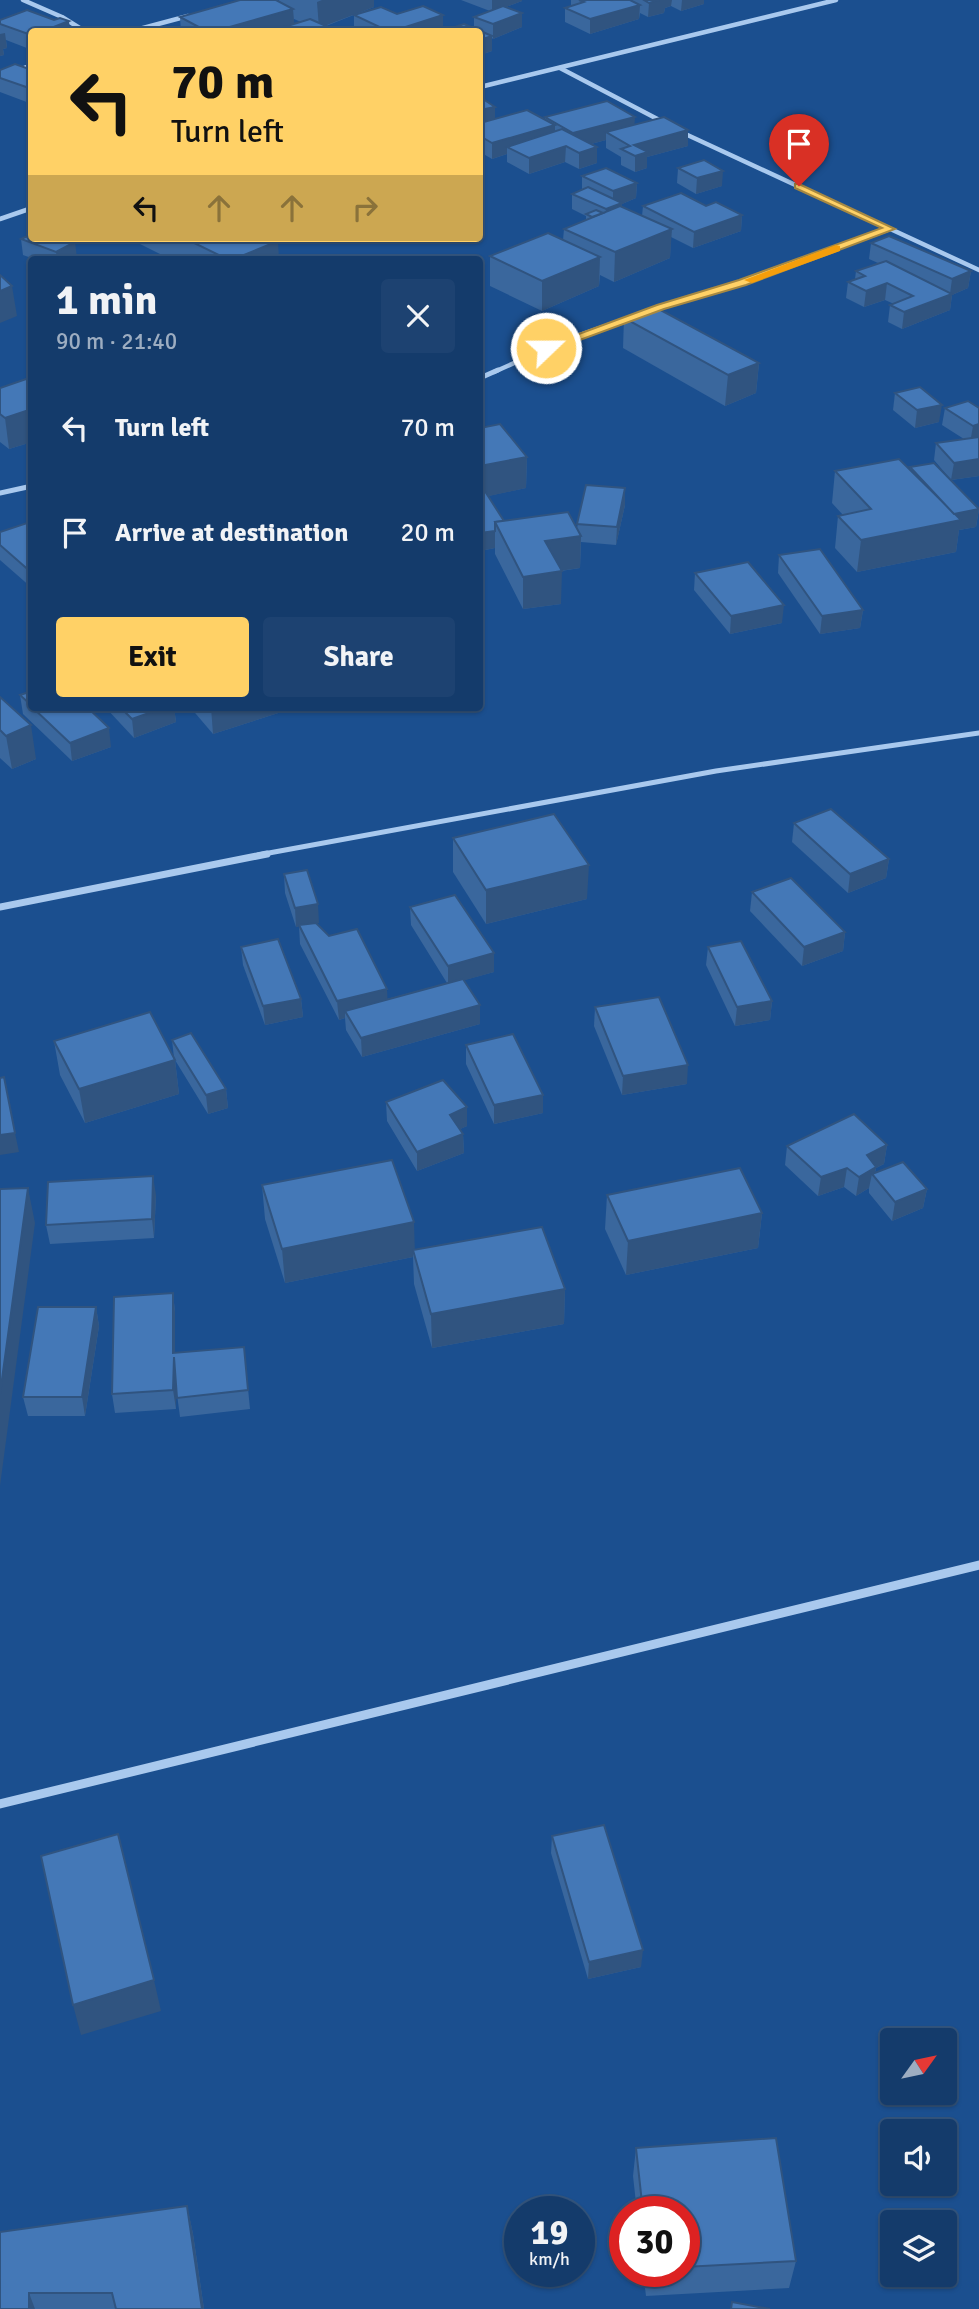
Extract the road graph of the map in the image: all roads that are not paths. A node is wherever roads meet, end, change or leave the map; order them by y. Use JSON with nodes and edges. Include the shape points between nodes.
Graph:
{"nodes":[{"id":1,"x":23,"y":0,"type":"edge"},
{"id":2,"x":836,"y":0,"type":"edge"},
{"id":3,"x":194,"y":14,"type":"edge"},
{"id":4,"x":80,"y":28,"type":"edge"},
{"id":5,"x":143,"y":28,"type":"edge"},
{"id":6,"x":28,"y":66,"type":"edge"},
{"id":7,"x":560,"y":68,"type":"junction"},
{"id":8,"x":0,"y":77,"type":"edge"},
{"id":9,"x":483,"y":86,"type":"edge"},
{"id":10,"x":28,"y":209,"type":"edge"},
{"id":11,"x":0,"y":219,"type":"edge"},
{"id":12,"x":890,"y":229,"type":"junction"},
{"id":13,"x":979,"y":271,"type":"edge"},
{"id":14,"x":647,"y":312,"type":"edge"},
{"id":15,"x":634,"y":316,"type":"edge"},
{"id":16,"x":483,"y":377,"type":"edge"},
{"id":17,"x":28,"y":487,"type":"edge"},
{"id":18,"x":0,"y":493,"type":"edge"},
{"id":19,"x":979,"y":733,"type":"edge"},
{"id":20,"x":0,"y":907,"type":"edge"},
{"id":21,"x":979,"y":1565,"type":"edge"},
{"id":22,"x":0,"y":1804,"type":"edge"}],
"edges":[{"from":1,"to":4,"type":"street"},
{"from":2,"to":7,"type":"street"},
{"from":3,"to":5,"type":"street"},
{"from":6,"to":8,"type":"street"},
{"from":7,"to":9,"type":"street"},
{"from":7,"to":12,"type":"street","via":[[685,134]]},
{"from":10,"to":11,"type":"street"},
{"from":12,"to":13,"type":"street"},
{"from":12,"to":14,"type":"street","via":[[743,283]]},
{"from":15,"to":16,"type":"street"},
{"from":17,"to":18,"type":"street"},
{"from":19,"to":20,"type":"street","via":[[716,771]]},
{"from":21,"to":22,"type":"street"}]}
